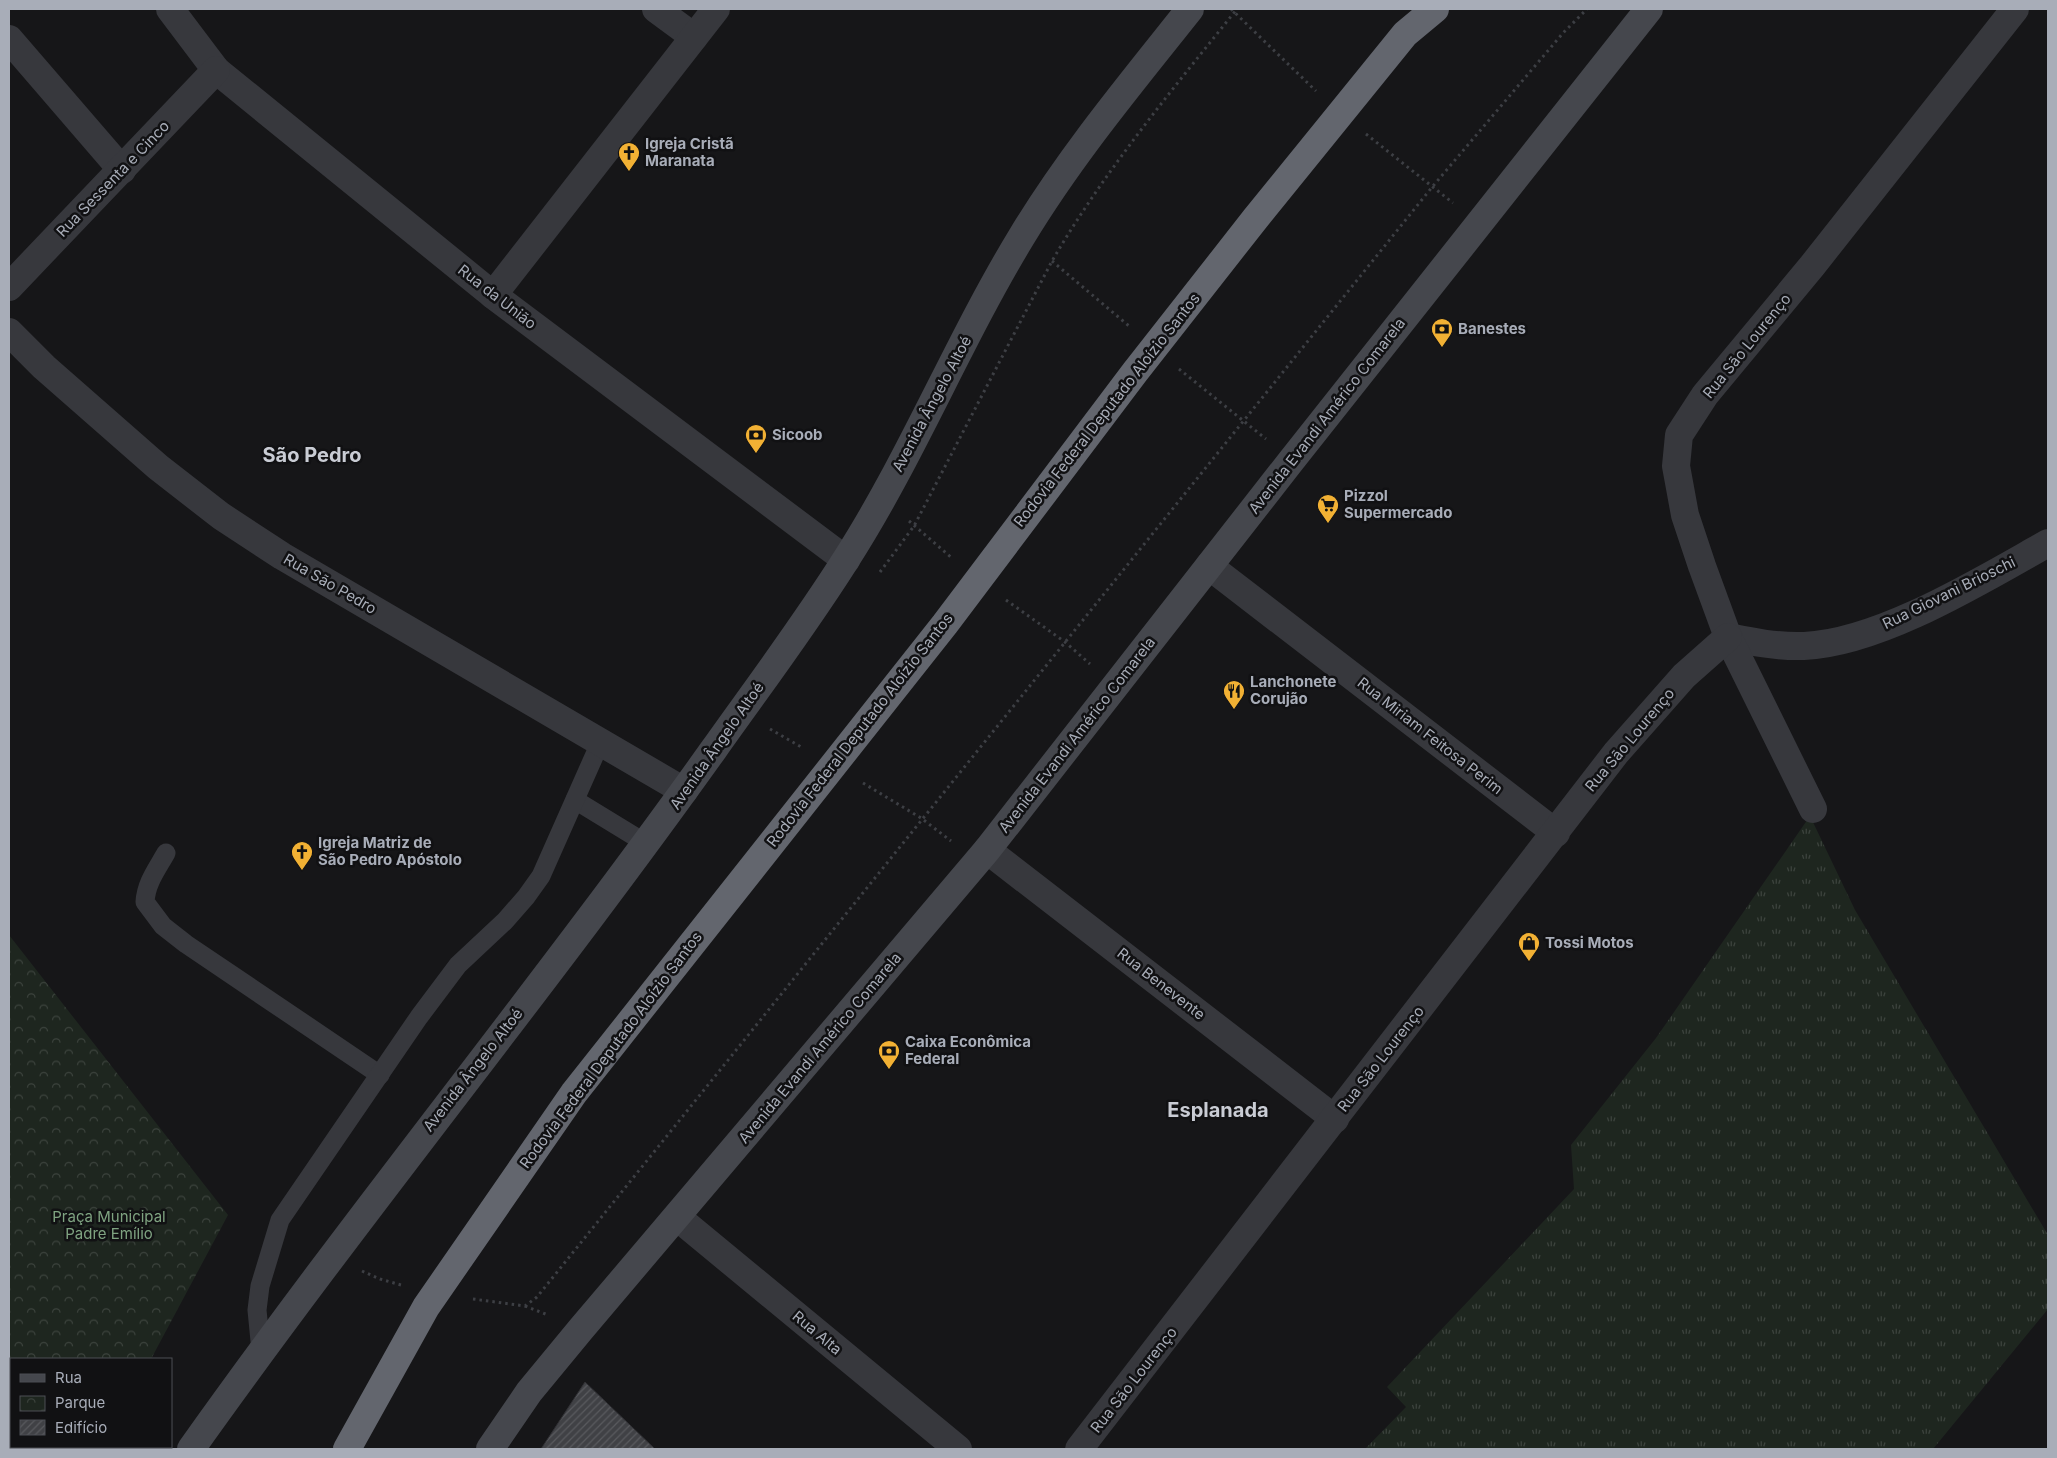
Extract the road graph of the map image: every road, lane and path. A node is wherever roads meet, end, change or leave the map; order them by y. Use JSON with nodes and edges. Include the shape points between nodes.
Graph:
{"nodes":[{"id":1,"x":170,"y":9,"type":"edge"},
{"id":2,"x":656,"y":9,"type":"edge"},
{"id":3,"x":716,"y":9,"type":"edge"},
{"id":4,"x":1190,"y":9,"type":"edge"},
{"id":5,"x":1237,"y":9,"type":"edge"},
{"id":6,"x":1417,"y":9,"type":"edge"},
{"id":7,"x":1435,"y":9,"type":"edge"},
{"id":8,"x":1587,"y":9,"type":"edge"},
{"id":9,"x":1649,"y":9,"type":"edge"},
{"id":10,"x":2011,"y":11,"type":"edge"},
{"id":11,"x":1405,"y":34,"type":"junction"},
{"id":12,"x":694,"y":37,"type":"junction"},
{"id":13,"x":9,"y":39,"type":"edge"},
{"id":14,"x":216,"y":70,"type":"junction"},
{"id":15,"x":122,"y":170,"type":"junction"},
{"id":16,"x":9,"y":287,"type":"edge"},
{"id":17,"x":493,"y":295,"type":"junction"},
{"id":18,"x":9,"y":332,"type":"edge"},
{"id":19,"x":2048,"y":543,"type":"edge"},
{"id":20,"x":846,"y":560,"type":"junction"},
{"id":21,"x":1208,"y":566,"type":"junction"},
{"id":22,"x":879,"y":574,"type":"dead end"},
{"id":23,"x":1728,"y":637,"type":"junction"},
{"id":24,"x":600,"y":743,"type":"junction"},
{"id":25,"x":684,"y":792,"type":"junction"},
{"id":26,"x":575,"y":800,"type":"junction"},
{"id":27,"x":1814,"y":808,"type":"dead end"},
{"id":28,"x":1556,"y":833,"type":"junction"},
{"id":29,"x":647,"y":844,"type":"junction"},
{"id":30,"x":987,"y":850,"type":"junction"},
{"id":31,"x":166,"y":853,"type":"dead end"},
{"id":32,"x":380,"y":1076,"type":"junction"},
{"id":33,"x":1335,"y":1119,"type":"junction"},
{"id":34,"x":677,"y":1216,"type":"junction"},
{"id":35,"x":332,"y":1256,"type":"junction"},
{"id":36,"x":435,"y":1294,"type":"junction"},
{"id":37,"x":261,"y":1351,"type":"junction"},
{"id":38,"x":191,"y":1449,"type":"edge"},
{"id":39,"x":347,"y":1449,"type":"edge"},
{"id":40,"x":490,"y":1449,"type":"edge"},
{"id":41,"x":958,"y":1449,"type":"edge"},
{"id":42,"x":1079,"y":1449,"type":"edge"}],
"edges":[{"from":1,"to":14,"type":"street","name":"Rua da União"},
{"from":2,"to":12,"type":"street"},
{"from":3,"to":12,"type":"street"},
{"from":4,"to":20,"type":"street","name":"Avenida Ângelo Altoé","via":[[1077,154],[1022,236]]},
{"from":5,"to":22,"type":"path","via":[[1132,141],[1072,227],[914,526]]},
{"from":6,"to":11,"type":"highway","name":"Rodovia Federal Deputado Aloízio Santos"},
{"from":7,"to":11,"type":"highway","name":"Rodovia Federal Deputado Aloízio Santos"},
{"from":8,"to":36,"type":"path","via":[[1563,33],[1402,224],[537,1297],[525,1306]]},
{"from":9,"to":21,"type":"street","name":"Avenida Evandi Américo Comarela"},
{"from":10,"to":23,"type":"street","name":"Rua São Lourenço","via":[[1812,266],[1705,395],[1679,435],[1676,466],[1685,515]]},
{"from":11,"to":36,"type":"highway","name":"Rodovia Federal Deputado Aloízio Santos","via":[[1254,219],[945,624],[574,1093]]},
{"from":12,"to":17,"type":"street"},
{"from":13,"to":15,"type":"street"},
{"from":14,"to":15,"type":"street","name":"Rua Sessenta e Cinco"},
{"from":14,"to":17,"type":"street","name":"Rua da União"},
{"from":15,"to":16,"type":"street","name":"Rua Sessenta e Cinco"},
{"from":17,"to":20,"type":"street","name":"Rua da União"},
{"from":18,"to":24,"type":"street","name":"Rua São Pedro","via":[[158,467],[221,516],[282,556]]},
{"from":19,"to":23,"type":"street","name":"Rua Giovani Brioschi","via":[[1898,621],[1843,640],[1804,646],[1766,645]]},
{"from":20,"to":25,"type":"street","name":"Avenida Ângelo Altoé"},
{"from":21,"to":28,"type":"street","name":"Rua Miriam Feitosa Perim"},
{"from":21,"to":30,"type":"street","name":"Avenida Evandi Américo Comarela"},
{"from":23,"to":27,"type":"street"},
{"from":23,"to":28,"type":"street","name":"Rua São Lourenço","via":[[1657,704]]},
{"from":24,"to":25,"type":"street","name":"Rua São Pedro"},
{"from":24,"to":26,"type":"lane"},
{"from":25,"to":29,"type":"street","name":"Avenida Ângelo Altoé"},
{"from":26,"to":29,"type":"lane"},
{"from":26,"to":32,"type":"lane","via":[[541,876],[505,921],[458,965],[418,1017]]},
{"from":28,"to":33,"type":"street","name":"Rua São Lourenço"},
{"from":29,"to":35,"type":"street","name":"Avenida Ângelo Altoé"},
{"from":30,"to":33,"type":"street","name":"Rua Benevente"},
{"from":30,"to":34,"type":"street","name":"Avenida Evandi Américo Comarela"},
{"from":31,"to":32,"type":"lane","via":[[151,877],[145,902],[164,926]]},
{"from":32,"to":37,"type":"lane","via":[[280,1220],[260,1286]]},
{"from":33,"to":42,"type":"street","name":"Rua São Lourenço"},
{"from":34,"to":40,"type":"street","name":"Avenida Evandi Américo Comarela","via":[[529,1392]]},
{"from":34,"to":41,"type":"street","name":"Rua Alta"},
{"from":35,"to":36,"type":"path","via":[[380,1279]]},
{"from":35,"to":37,"type":"street","name":"Avenida Ângelo Altoé"},
{"from":36,"to":39,"type":"highway","name":"Rodovia Federal Deputado Aloízio Santos"},
{"from":37,"to":38,"type":"street","name":"Avenida Ângelo Altoé"}]}
